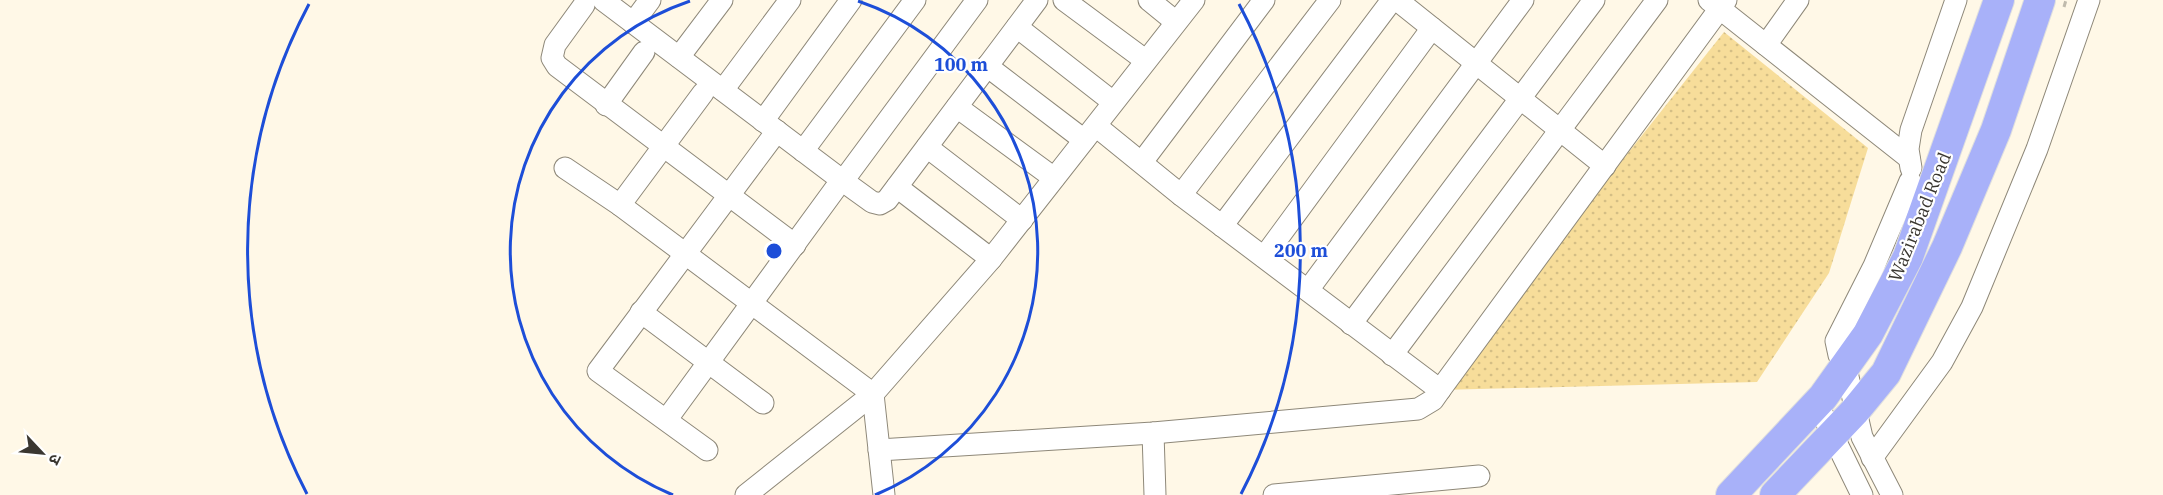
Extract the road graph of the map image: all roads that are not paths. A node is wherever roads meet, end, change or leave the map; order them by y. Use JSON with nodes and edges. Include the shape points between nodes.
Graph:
{"nodes":[{"id":1,"x":650,"y":0,"type":"edge"},
{"id":2,"x":722,"y":0,"type":"edge"},
{"id":3,"x":790,"y":0,"type":"edge"},
{"id":4,"x":851,"y":0,"type":"edge"},
{"id":5,"x":915,"y":0,"type":"edge"},
{"id":6,"x":977,"y":0,"type":"edge"},
{"id":7,"x":1037,"y":0,"type":"edge"},
{"id":8,"x":1064,"y":0,"type":"edge"},
{"id":9,"x":1149,"y":0,"type":"edge"},
{"id":10,"x":1194,"y":0,"type":"edge"},
{"id":11,"x":1264,"y":0,"type":"edge"},
{"id":12,"x":1330,"y":0,"type":"edge"},
{"id":13,"x":1394,"y":0,"type":"edge"},
{"id":14,"x":1523,"y":0,"type":"edge"},
{"id":15,"x":1594,"y":0,"type":"edge"},
{"id":16,"x":1657,"y":0,"type":"edge"},
{"id":17,"x":1798,"y":0,"type":"edge"},
{"id":18,"x":1956,"y":0,"type":"edge"},
{"id":19,"x":1999,"y":0,"type":"edge"},
{"id":20,"x":2040,"y":0,"type":"edge"},
{"id":21,"x":2090,"y":0,"type":"edge"},
{"id":22,"x":593,"y":2,"type":"edge"},
{"id":23,"x":1718,"y":3,"type":"edge"},
{"id":24,"x":1176,"y":22,"type":"junction"},
{"id":25,"x":633,"y":23,"type":"junction"},
{"id":26,"x":1017,"y":27,"type":"junction"},
{"id":27,"x":1432,"y":28,"type":"junction"},
{"id":28,"x":1766,"y":45,"type":"junction"},
{"id":29,"x":644,"y":52,"type":"dead end"},
{"id":30,"x":679,"y":57,"type":"junction"},
{"id":31,"x":1145,"y":60,"type":"junction"},
{"id":32,"x":1476,"y":63,"type":"junction"},
{"id":33,"x":987,"y":66,"type":"junction"},
{"id":34,"x":713,"y":92,"type":"junction"},
{"id":35,"x":1520,"y":98,"type":"junction"},
{"id":36,"x":1113,"y":102,"type":"junction"},
{"id":37,"x":606,"y":105,"type":"junction"},
{"id":38,"x":957,"y":106,"type":"junction"},
{"id":39,"x":770,"y":126,"type":"junction"},
{"id":40,"x":1561,"y":130,"type":"junction"},
{"id":41,"x":1090,"y":133,"type":"junction"},
{"id":42,"x":663,"y":147,"type":"junction"},
{"id":43,"x":927,"y":147,"type":"junction"},
{"id":44,"x":802,"y":151,"type":"junction"},
{"id":45,"x":1909,"y":158,"type":"junction"},
{"id":46,"x":1142,"y":162,"type":"junction"},
{"id":47,"x":1605,"y":165,"type":"junction"},
{"id":48,"x":565,"y":168,"type":"dead end"},
{"id":49,"x":1054,"y":178,"type":"junction"},
{"id":50,"x":839,"y":185,"type":"junction"},
{"id":51,"x":897,"y":187,"type":"junction"},
{"id":52,"x":1181,"y":195,"type":"junction"},
{"id":53,"x":729,"y":196,"type":"junction"},
{"id":54,"x":1919,"y":201,"type":"junction"},
{"id":55,"x":620,"y":205,"type":"junction"},
{"id":56,"x":1022,"y":220,"type":"junction"},
{"id":57,"x":1222,"y":226,"type":"junction"},
{"id":58,"x":1952,"y":235,"type":"junction"},
{"id":59,"x":795,"y":245,"type":"junction"},
{"id":60,"x":685,"y":254,"type":"junction"},
{"id":61,"x":1264,"y":257,"type":"junction"},
{"id":62,"x":991,"y":260,"type":"junction"},
{"id":63,"x":1308,"y":290,"type":"junction"},
{"id":64,"x":751,"y":303,"type":"junction"},
{"id":65,"x":641,"y":312,"type":"junction"},
{"id":66,"x":1352,"y":324,"type":"junction"},
{"id":67,"x":1392,"y":355,"type":"junction"},
{"id":68,"x":708,"y":362,"type":"junction"},
{"id":69,"x":1846,"y":368,"type":"junction"},
{"id":70,"x":1440,"y":390,"type":"junction"},
{"id":71,"x":873,"y":394,"type":"junction"},
{"id":72,"x":763,"y":403,"type":"dead end"},
{"id":73,"x":1817,"y":403,"type":"junction"},
{"id":74,"x":1854,"y":412,"type":"junction"},
{"id":75,"x":668,"y":419,"type":"junction"},
{"id":76,"x":1153,"y":433,"type":"junction"},
{"id":77,"x":1833,"y":435,"type":"junction"},
{"id":78,"x":707,"y":450,"type":"dead end"},
{"id":79,"x":879,"y":450,"type":"junction"},
{"id":80,"x":1872,"y":458,"type":"junction"},
{"id":81,"x":746,"y":495,"type":"edge"},
{"id":82,"x":884,"y":495,"type":"edge"},
{"id":83,"x":1155,"y":495,"type":"edge"},
{"id":84,"x":1274,"y":495,"type":"edge"},
{"id":85,"x":1462,"y":495,"type":"edge"},
{"id":86,"x":1731,"y":495,"type":"edge"},
{"id":87,"x":1775,"y":495,"type":"edge"},
{"id":88,"x":1862,"y":495,"type":"edge"},
{"id":89,"x":1892,"y":495,"type":"edge"}],
"edges":[{"from":1,"to":25,"type":"street"},
{"from":2,"to":30,"type":"street"},
{"from":3,"to":34,"type":"street"},
{"from":4,"to":39,"type":"street"},
{"from":5,"to":44,"type":"street"},
{"from":6,"to":50,"type":"street"},
{"from":7,"to":26,"type":"street"},
{"from":8,"to":31,"type":"street"},
{"from":9,"to":24,"type":"street"},
{"from":10,"to":24,"type":"street"},
{"from":11,"to":46,"type":"street"},
{"from":12,"to":52,"type":"street"},
{"from":13,"to":27,"type":"street"},
{"from":13,"to":57,"type":"street"},
{"from":14,"to":32,"type":"street"},
{"from":15,"to":35,"type":"street"},
{"from":16,"to":40,"type":"street"},
{"from":17,"to":28,"type":"street"},
{"from":18,"to":45,"type":"street","via":[[1911,130]]},
{"from":19,"to":54,"type":"highway","name":"Wazirabad Road"},
{"from":20,"to":58,"type":"highway","name":"Wazirabad Road","via":[[1996,130]]},
{"from":21,"to":80,"type":"street","via":[[2037,149],[1972,307],[1942,362]]},
{"from":22,"to":25,"type":"street"},
{"from":22,"to":37,"type":"street","via":[[555,45],[552,58]]},
{"from":23,"to":28,"type":"street"},
{"from":23,"to":47,"type":"street"},
{"from":24,"to":31,"type":"street"},
{"from":25,"to":30,"type":"street"},
{"from":26,"to":33,"type":"street"},
{"from":26,"to":36,"type":"street"},
{"from":27,"to":32,"type":"street"},
{"from":27,"to":61,"type":"street"},
{"from":28,"to":45,"type":"street"},
{"from":29,"to":37,"type":"street"},
{"from":30,"to":34,"type":"street"},
{"from":31,"to":36,"type":"street"},
{"from":32,"to":35,"type":"street"},
{"from":32,"to":63,"type":"street"},
{"from":33,"to":38,"type":"street"},
{"from":33,"to":41,"type":"street"},
{"from":34,"to":39,"type":"street"},
{"from":34,"to":42,"type":"street"},
{"from":35,"to":40,"type":"street"},
{"from":35,"to":66,"type":"street"},
{"from":36,"to":41,"type":"street"},
{"from":37,"to":42,"type":"street"},
{"from":38,"to":43,"type":"street"},
{"from":38,"to":49,"type":"street"},
{"from":39,"to":44,"type":"street"},
{"from":39,"to":53,"type":"street"},
{"from":40,"to":47,"type":"street"},
{"from":40,"to":67,"type":"street"},
{"from":41,"to":46,"type":"street"},
{"from":41,"to":49,"type":"street"},
{"from":42,"to":53,"type":"street"},
{"from":42,"to":55,"type":"street"},
{"from":43,"to":51,"type":"street"},
{"from":43,"to":56,"type":"street"},
{"from":44,"to":50,"type":"street"},
{"from":45,"to":54,"type":"street"},
{"from":46,"to":52,"type":"street"},
{"from":47,"to":70,"type":"street"},
{"from":48,"to":55,"type":"street"},
{"from":49,"to":56,"type":"street"},
{"from":50,"to":51,"type":"street","via":[[880,204]]},
{"from":50,"to":59,"type":"street"},
{"from":51,"to":62,"type":"street"},
{"from":52,"to":57,"type":"street"},
{"from":53,"to":59,"type":"street"},
{"from":53,"to":60,"type":"street"},
{"from":54,"to":58,"type":"highway"},
{"from":54,"to":69,"type":"highway","name":"Wazirabad Road","via":[[1908,257]]},
{"from":54,"to":69,"type":"street","via":[[1874,266],[1836,341]]},
{"from":55,"to":60,"type":"street"},
{"from":56,"to":62,"type":"street"},
{"from":57,"to":61,"type":"street"},
{"from":58,"to":74,"type":"highway","name":"Wazirabad Road","via":[[1886,372]]},
{"from":59,"to":64,"type":"street"},
{"from":60,"to":64,"type":"street"},
{"from":60,"to":65,"type":"street"},
{"from":61,"to":63,"type":"street"},
{"from":62,"to":71,"type":"street"},
{"from":63,"to":66,"type":"street"},
{"from":64,"to":68,"type":"street"},
{"from":64,"to":71,"type":"street"},
{"from":65,"to":68,"type":"street"},
{"from":65,"to":75,"type":"street","via":[[598,371]]},
{"from":66,"to":67,"type":"street"},
{"from":67,"to":70,"type":"street"},
{"from":68,"to":72,"type":"street"},
{"from":68,"to":75,"type":"street"},
{"from":69,"to":73,"type":"highway","name":"Wazirabad Road"},
{"from":69,"to":74,"type":"street"},
{"from":70,"to":76,"type":"street","via":[[1418,409],[1400,412]]},
{"from":71,"to":79,"type":"street"},
{"from":71,"to":81,"type":"street"},
{"from":73,"to":77,"type":"street"},
{"from":73,"to":86,"type":"highway","name":"Wazirabad Road"},
{"from":74,"to":77,"type":"highway","name":"Wazirabad Road"},
{"from":74,"to":80,"type":"street"},
{"from":75,"to":78,"type":"street"},
{"from":76,"to":79,"type":"street"},
{"from":76,"to":83,"type":"street"},
{"from":77,"to":87,"type":"highway","name":"Wazirabad Road"},
{"from":77,"to":88,"type":"street"},
{"from":79,"to":82,"type":"street"},
{"from":80,"to":89,"type":"street"},
{"from":84,"to":85,"type":"street","via":[[1479,476]]}]}
